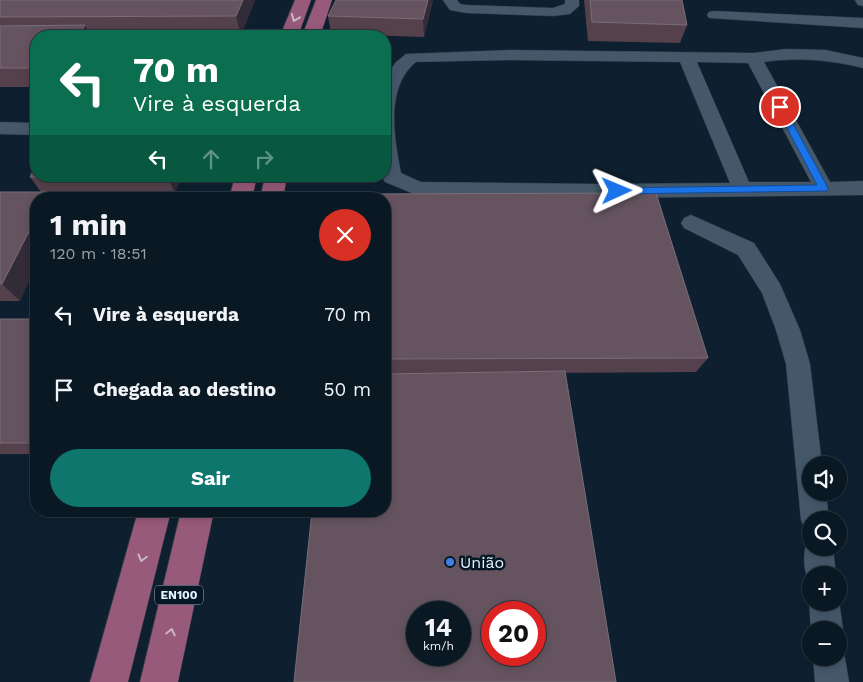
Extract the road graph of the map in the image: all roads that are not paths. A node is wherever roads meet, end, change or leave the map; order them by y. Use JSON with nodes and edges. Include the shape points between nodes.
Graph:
{"nodes":[{"id":1,"x":303,"y":0,"type":"edge"},
{"id":2,"x":324,"y":0,"type":"edge"},
{"id":3,"x":450,"y":0,"type":"edge"},
{"id":4,"x":572,"y":0,"type":"edge"},
{"id":5,"x":714,"y":15,"type":"dead end"},
{"id":6,"x":863,"y":22,"type":"edge"},
{"id":7,"x":291,"y":30,"type":"edge"},
{"id":8,"x":313,"y":30,"type":"edge"},
{"id":9,"x":686,"y":56,"type":"junction"},
{"id":10,"x":754,"y":58,"type":"junction"},
{"id":11,"x":863,"y":63,"type":"edge"},
{"id":12,"x":391,"y":85,"type":"edge"},
{"id":13,"x":0,"y":128,"type":"edge"},
{"id":14,"x":30,"y":128,"type":"edge"},
{"id":15,"x":391,"y":168,"type":"edge"},
{"id":16,"x":824,"y":188,"type":"junction"},
{"id":17,"x":863,"y":188,"type":"edge"},
{"id":18,"x":742,"y":189,"type":"junction"},
{"id":19,"x":691,"y":223,"type":"dead end"},
{"id":20,"x":808,"y":456,"type":"edge"},
{"id":21,"x":153,"y":517,"type":"edge"},
{"id":22,"x":197,"y":517,"type":"edge"},
{"id":23,"x":831,"y":666,"type":"edge"},
{"id":24,"x":109,"y":682,"type":"edge"},
{"id":25,"x":159,"y":682,"type":"edge"},
{"id":26,"x":832,"y":682,"type":"edge"}],
"edges":[{"from":1,"to":7,"type":"main road","one_way":true},
{"from":2,"to":8,"type":"main road"},
{"from":3,"to":4,"type":"lane","via":[[455,7],[466,9],[553,12],[565,11],[572,6]]},
{"from":5,"to":6,"type":"lane"},
{"from":9,"to":10,"type":"lane"},
{"from":9,"to":12,"type":"lane","via":[[412,57],[406,60]]},
{"from":9,"to":18,"type":"lane"},
{"from":10,"to":11,"type":"lane","via":[[786,54],[826,55]]},
{"from":10,"to":16,"type":"lane"},
{"from":13,"to":14,"type":"lane"},
{"from":15,"to":18,"type":"lane","via":[[392,177],[419,189]]},
{"from":16,"to":17,"type":"lane"},
{"from":16,"to":18,"type":"lane"},
{"from":19,"to":20,"type":"lane","via":[[746,249],[772,290],[798,364]]},
{"from":21,"to":24,"type":"main road","number":"EN100","one_way":true},
{"from":25,"to":22,"type":"main road","number":"EN100","one_way":true},
{"from":23,"to":26,"type":"lane"}]}
